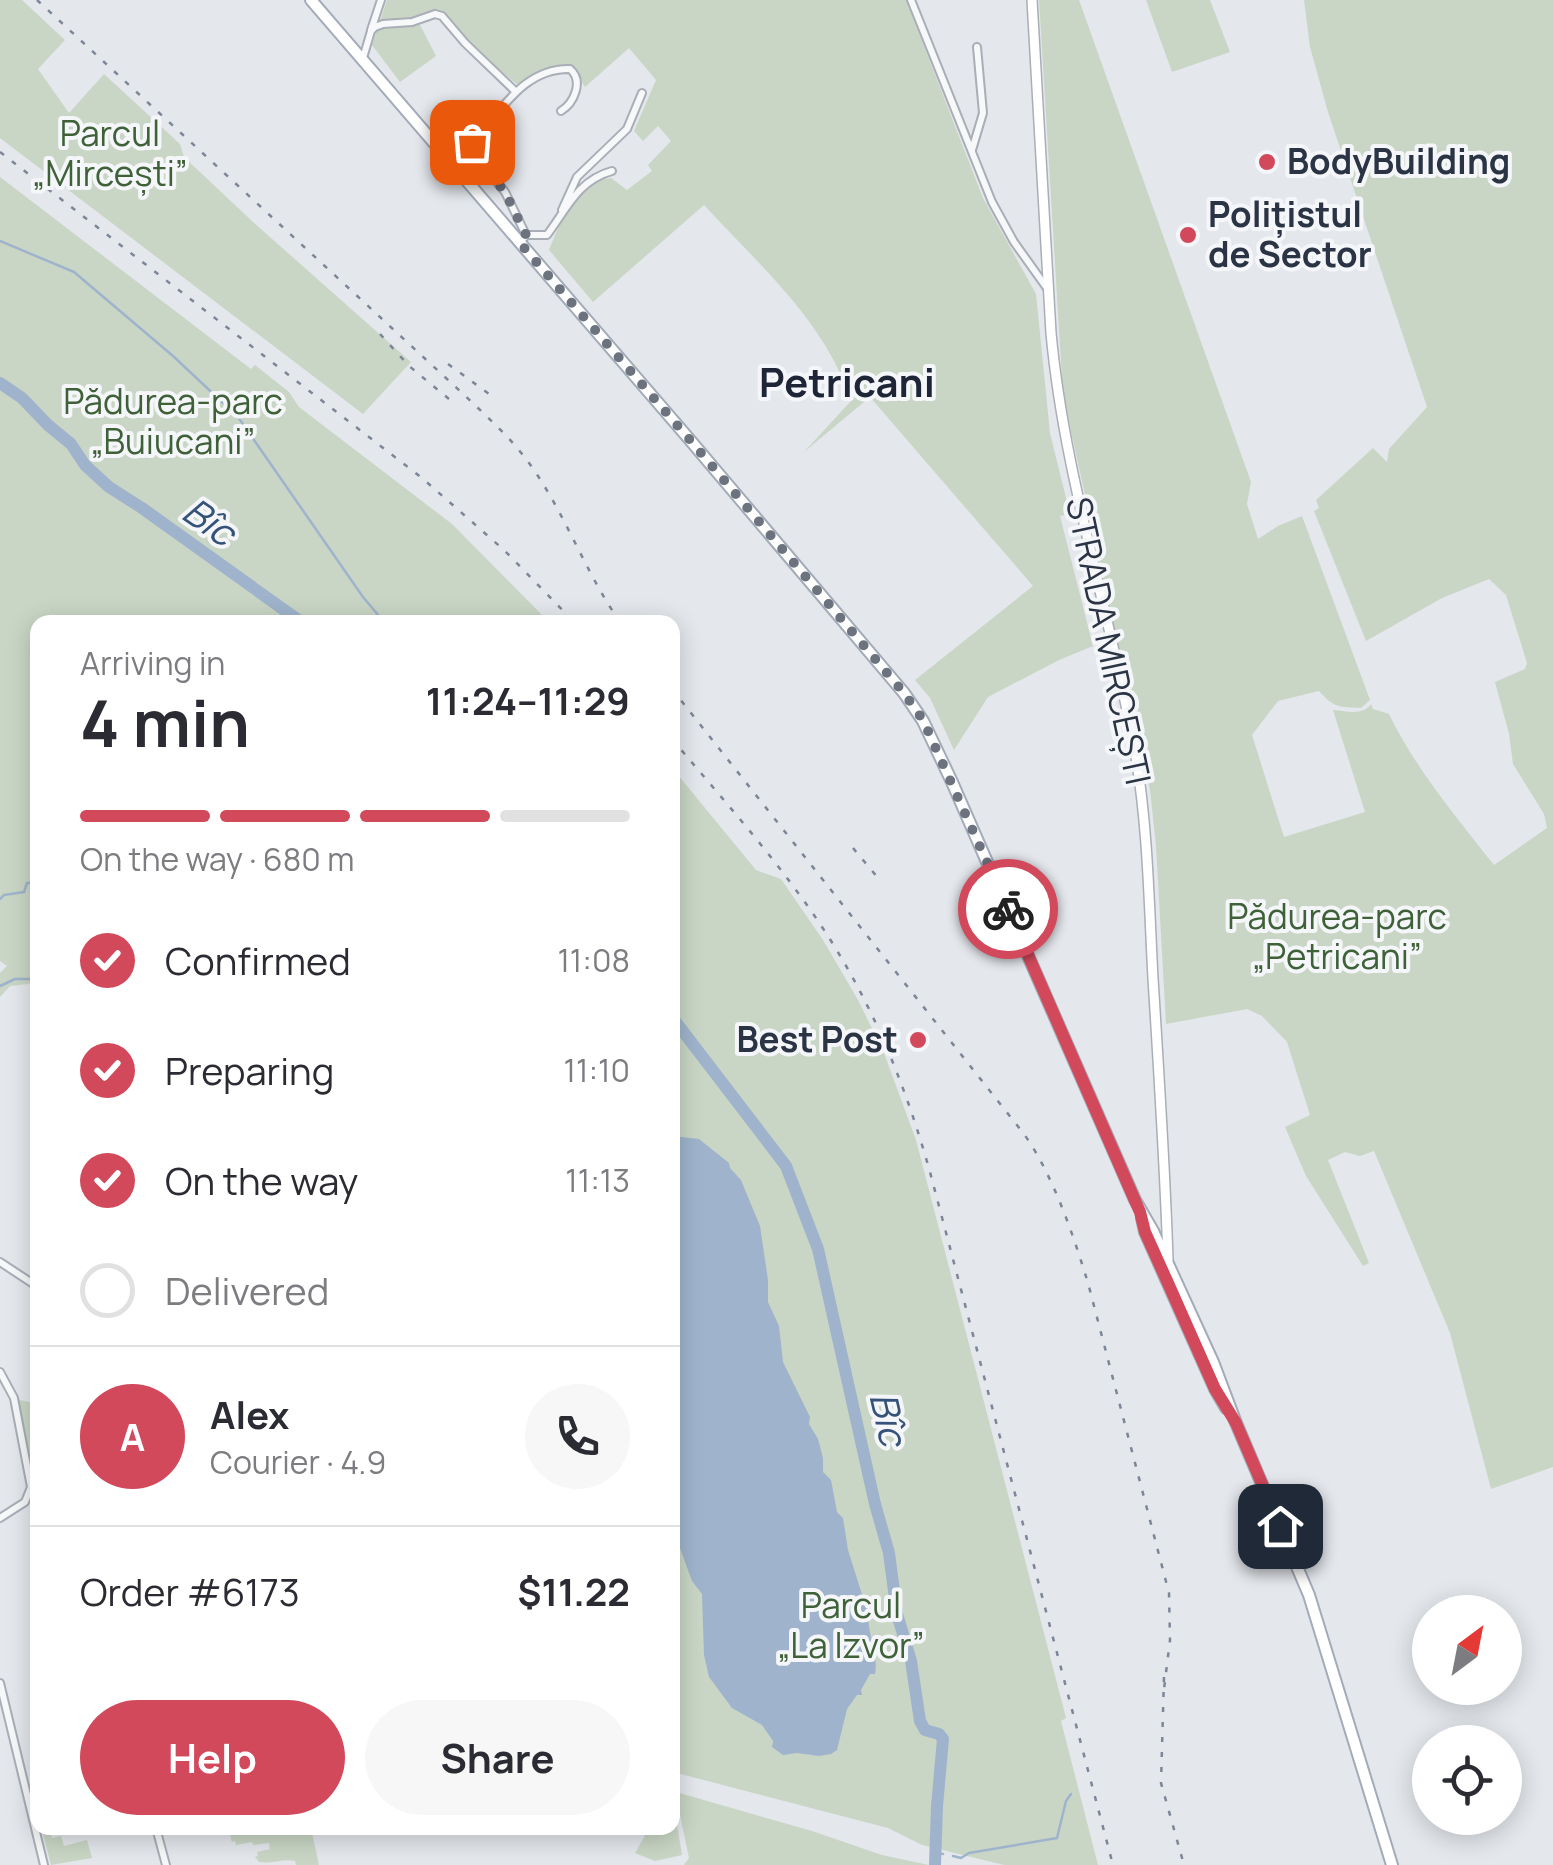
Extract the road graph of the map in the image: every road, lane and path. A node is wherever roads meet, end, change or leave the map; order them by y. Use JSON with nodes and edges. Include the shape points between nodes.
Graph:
{"nodes":[{"id":1,"x":311,"y":0,"type":"edge"},
{"id":2,"x":382,"y":0,"type":"edge"},
{"id":3,"x":911,"y":0,"type":"edge"},
{"id":4,"x":1032,"y":0,"type":"edge"},
{"id":5,"x":370,"y":31,"type":"junction"},
{"id":6,"x":977,"y":46,"type":"dead end"},
{"id":7,"x":363,"y":60,"type":"junction"},
{"id":8,"x":516,"y":90,"type":"junction"},
{"id":9,"x":642,"y":93,"type":"dead end"},
{"id":10,"x":561,"y":112,"type":"dead end"},
{"id":11,"x":971,"y":151,"type":"junction"},
{"id":12,"x":612,"y":171,"type":"dead end"},
{"id":13,"x":562,"y":210,"type":"junction"},
{"id":14,"x":523,"y":239,"type":"junction"},
{"id":15,"x":1048,"y":292,"type":"junction"},
{"id":16,"x":1140,"y":1212,"type":"junction"},
{"id":17,"x":0,"y":1262,"type":"edge"},
{"id":18,"x":1168,"y":1263,"type":"junction"},
{"id":19,"x":30,"y":1281,"type":"edge"},
{"id":20,"x":1168,"y":1283,"type":"junction"},
{"id":21,"x":0,"y":1372,"type":"edge"},
{"id":22,"x":1236,"y":1423,"type":"junction"},
{"id":23,"x":30,"y":1482,"type":"edge"},
{"id":24,"x":30,"y":1490,"type":"edge"},
{"id":25,"x":0,"y":1518,"type":"edge"},
{"id":26,"x":0,"y":1683,"type":"edge"},
{"id":27,"x":30,"y":1807,"type":"edge"},
{"id":28,"x":37,"y":1835,"type":"edge"},
{"id":29,"x":158,"y":1835,"type":"edge"},
{"id":30,"x":44,"y":1865,"type":"edge"},
{"id":31,"x":166,"y":1865,"type":"edge"},
{"id":32,"x":1392,"y":1865,"type":"edge"}],
"edges":[{"from":1,"to":7,"type":"main road"},
{"from":2,"to":5,"type":"street"},
{"from":3,"to":11,"type":"street"},
{"from":4,"to":15,"type":"main road","name":"STRADA MIRCEȘTI"},
{"from":5,"to":7,"type":"street"},
{"from":5,"to":8,"type":"street","via":[[442,16]]},
{"from":6,"to":11,"type":"street","via":[[983,112]]},
{"from":7,"to":14,"type":"main road"},
{"from":8,"to":10,"type":"street","via":[[570,69],[578,82]]},
{"from":8,"to":14,"type":"street","via":[[472,148],[505,192]]},
{"from":9,"to":13,"type":"street","via":[[624,132],[577,177]]},
{"from":11,"to":15,"type":"street","via":[[999,215]]},
{"from":12,"to":13,"type":"street","via":[[590,180]]},
{"from":13,"to":14,"type":"street","via":[[547,235]]},
{"from":14,"to":16,"type":"main road","via":[[923,720]]},
{"from":15,"to":18,"type":"main road","name":"STRADA MIRCEȘTI","via":[[1067,447],[1137,767]]},
{"from":16,"to":18,"type":"main road"},
{"from":16,"to":20,"type":"main road"},
{"from":17,"to":19,"type":"street"},
{"from":18,"to":20,"type":"main road","name":"STRADA MIRCEȘTI"},
{"from":18,"to":22,"type":"main road"},
{"from":20,"to":22,"type":"main road"},
{"from":21,"to":23,"type":"street","via":[[14,1398]]},
{"from":22,"to":32,"type":"main road","via":[[1309,1595]]},
{"from":24,"to":25,"type":"street","via":[[26,1502]]},
{"from":26,"to":27,"type":"street"},
{"from":28,"to":30,"type":"street"},
{"from":29,"to":31,"type":"street"}]}
